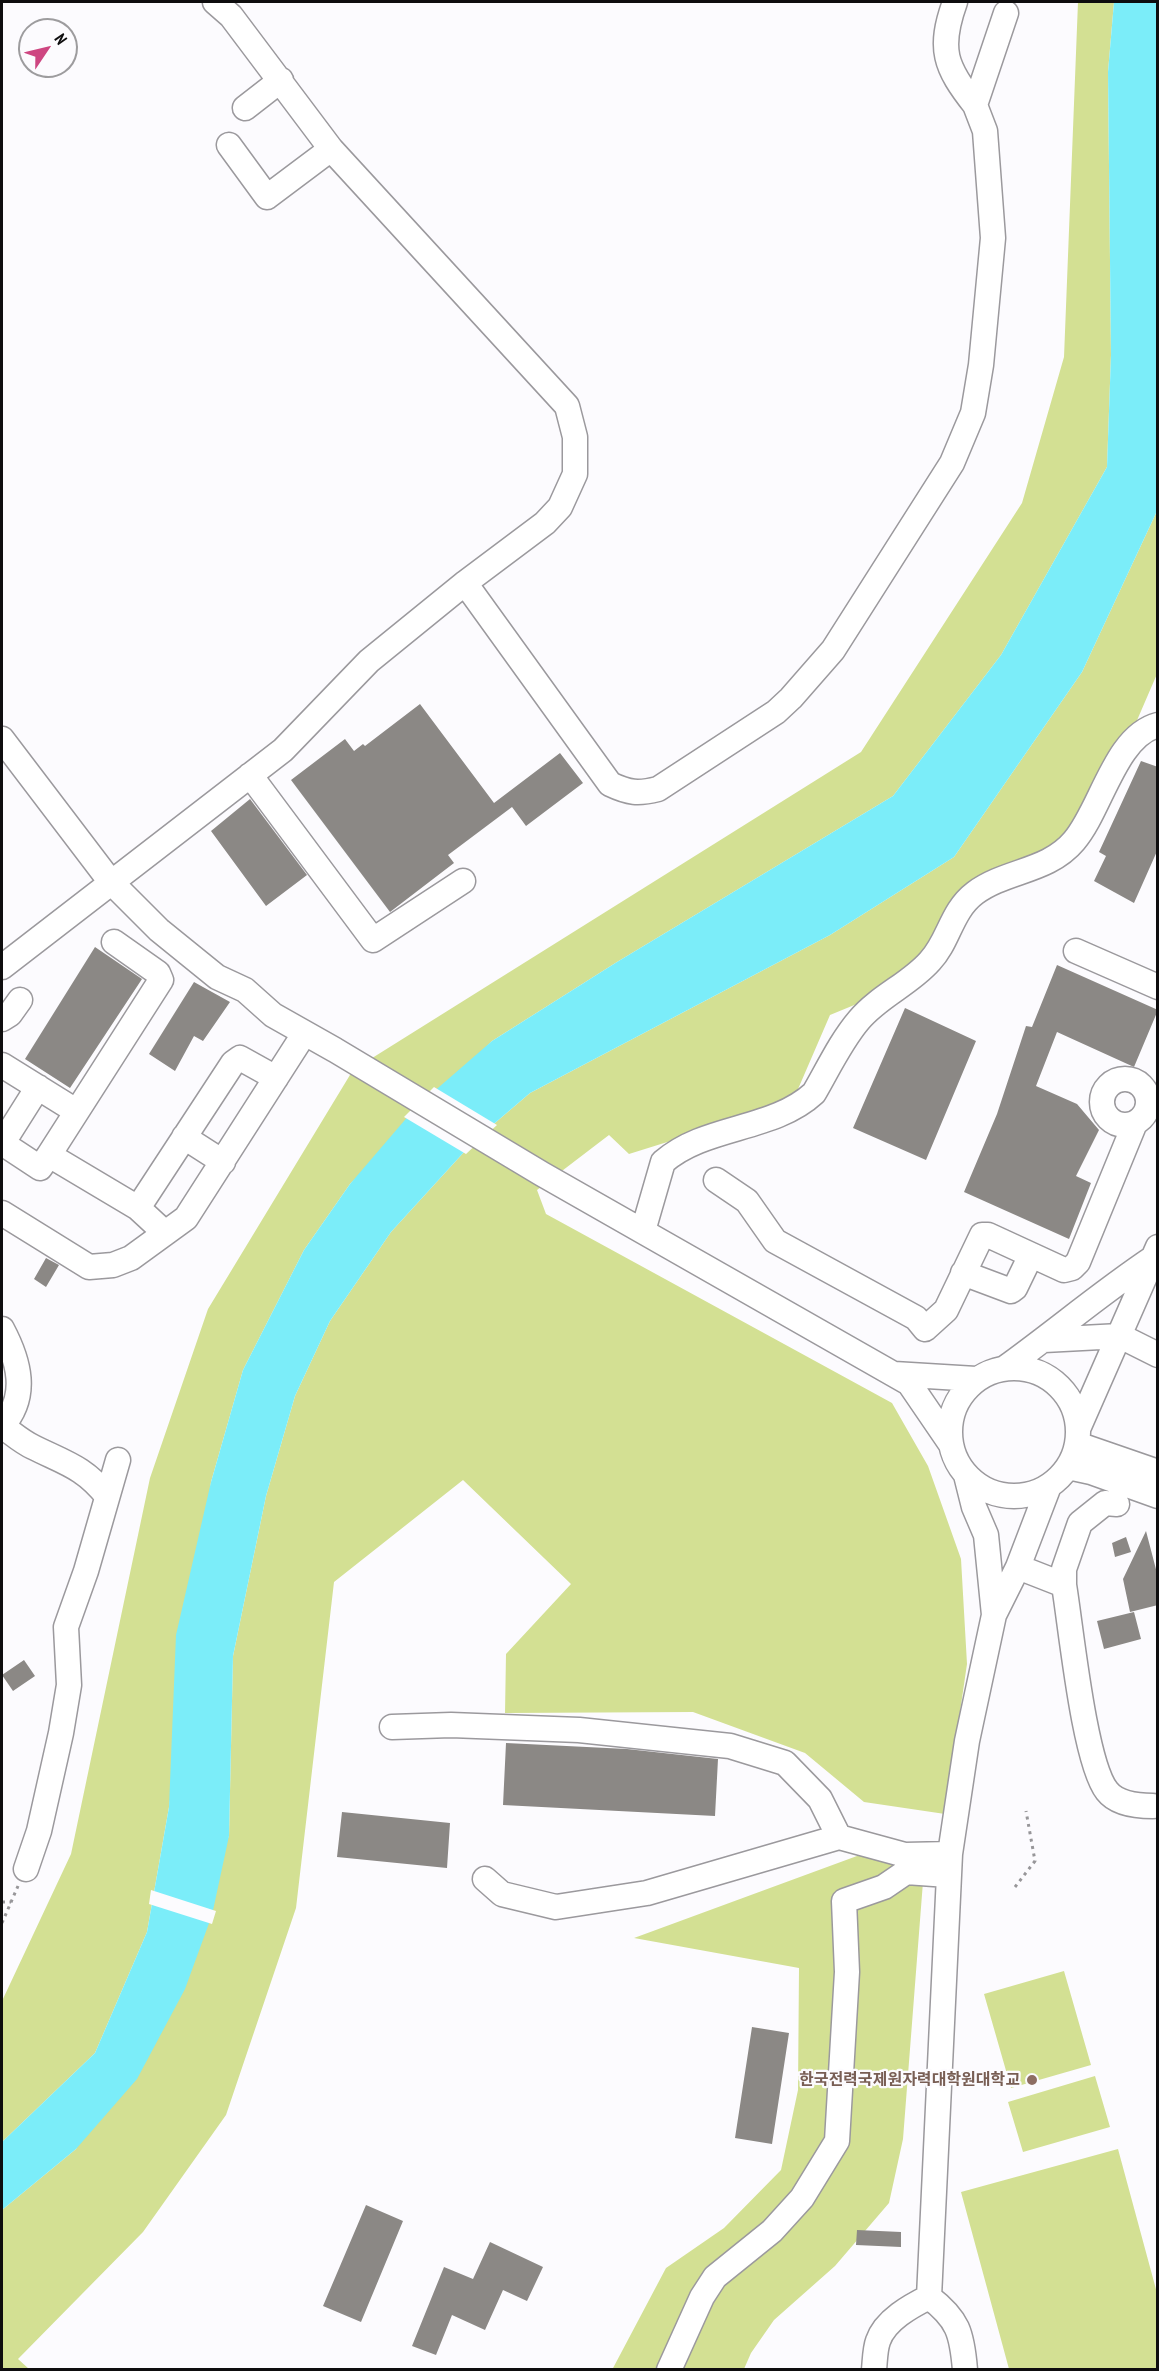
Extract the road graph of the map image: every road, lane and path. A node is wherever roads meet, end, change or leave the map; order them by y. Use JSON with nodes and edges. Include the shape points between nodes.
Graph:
{"nodes":[{"id":1,"x":215,"y":2,"type":"edge"},
{"id":2,"x":955,"y":2,"type":"edge"},
{"id":3,"x":1006,"y":13,"type":"dead end"},
{"id":4,"x":281,"y":80,"type":"junction"},
{"id":5,"x":975,"y":105,"type":"junction"},
{"id":6,"x":245,"y":108,"type":"dead end"},
{"id":7,"x":229,"y":145,"type":"dead end"},
{"id":8,"x":332,"y":149,"type":"junction"},
{"id":9,"x":465,"y":583,"type":"junction"},
{"id":10,"x":1158,"y":725,"type":"edge"},
{"id":11,"x":2,"y":739,"type":"edge"},
{"id":12,"x":250,"y":775,"type":"junction"},
{"id":13,"x":111,"y":881,"type":"junction"},
{"id":14,"x":463,"y":881,"type":"dead end"},
{"id":15,"x":114,"y":942,"type":"dead end"},
{"id":16,"x":1076,"y":951,"type":"dead end"},
{"id":17,"x":2,"y":967,"type":"edge"},
{"id":18,"x":1158,"y":987,"type":"edge"},
{"id":19,"x":20,"y":1000,"type":"dead end"},
{"id":20,"x":2,"y":1019,"type":"edge"},
{"id":21,"x":304,"y":1034,"type":"junction"},
{"id":22,"x":2,"y":1065,"type":"edge"},
{"id":23,"x":276,"y":1078,"type":"junction"},
{"id":24,"x":38,"y":1087,"type":"junction"},
{"id":25,"x":1148,"y":1109,"type":"edge"},
{"id":26,"x":76,"y":1111,"type":"junction"},
{"id":27,"x":184,"y":1137,"type":"junction"},
{"id":28,"x":2,"y":1143,"type":"edge"},
{"id":29,"x":50,"y":1155,"type":"junction"},
{"id":30,"x":223,"y":1162,"type":"junction"},
{"id":31,"x":716,"y":1180,"type":"dead end"},
{"id":32,"x":138,"y":1208,"type":"junction"},
{"id":33,"x":2,"y":1213,"type":"edge"},
{"id":34,"x":643,"y":1231,"type":"junction"},
{"id":35,"x":165,"y":1233,"type":"junction"},
{"id":36,"x":1155,"y":1253,"type":"edge"},
{"id":37,"x":1031,"y":1255,"type":"junction"},
{"id":38,"x":963,"y":1273,"type":"junction"},
{"id":39,"x":2,"y":1329,"type":"edge"},
{"id":40,"x":1120,"y":1336,"type":"junction"},
{"id":41,"x":1044,"y":1340,"type":"junction"},
{"id":42,"x":1158,"y":1355,"type":"edge"},
{"id":43,"x":1005,"y":1368,"type":"junction"},
{"id":44,"x":891,"y":1373,"type":"junction"},
{"id":45,"x":976,"y":1379,"type":"junction"},
{"id":46,"x":2,"y":1426,"type":"edge"},
{"id":47,"x":1078,"y":1437,"type":"junction"},
{"id":48,"x":950,"y":1443,"type":"junction"},
{"id":49,"x":118,"y":1460,"type":"dead end"},
{"id":50,"x":1068,"y":1467,"type":"junction"},
{"id":51,"x":1158,"y":1472,"type":"edge"},
{"id":52,"x":966,"y":1475,"type":"junction"},
{"id":53,"x":1049,"y":1486,"type":"junction"},
{"id":54,"x":107,"y":1496,"type":"junction"},
{"id":55,"x":1158,"y":1496,"type":"edge"},
{"id":56,"x":1117,"y":1504,"type":"dead end"},
{"id":57,"x":1018,"y":1567,"type":"junction"},
{"id":58,"x":1064,"y":1585,"type":"junction"},
{"id":59,"x":994,"y":1615,"type":"junction"},
{"id":60,"x":392,"y":1727,"type":"dead end"},
{"id":61,"x":1153,"y":1806,"type":"dead end"},
{"id":62,"x":1026,"y":1811,"type":"dead end"},
{"id":63,"x":839,"y":1837,"type":"junction"},
{"id":64,"x":949,"y":1864,"type":"junction"},
{"id":65,"x":26,"y":1869,"type":"joint"},
{"id":66,"x":485,"y":1880,"type":"dead end"},
{"id":67,"x":1015,"y":1887,"type":"dead end"},
{"id":68,"x":2,"y":1902,"type":"edge"},
{"id":69,"x":11,"y":1902,"type":"junction"},
{"id":70,"x":2,"y":1923,"type":"edge"},
{"id":71,"x":929,"y":2297,"type":"junction"},
{"id":72,"x":669,"y":2370,"type":"edge"},
{"id":73,"x":874,"y":2370,"type":"edge"},
{"id":74,"x":965,"y":2370,"type":"edge"}],
"edges":[{"from":1,"to":4,"type":"street","via":[[231,16]]},
{"from":2,"to":5,"type":"street","via":[[944,40],[946,57],[954,78]]},
{"from":3,"to":5,"type":"street"},
{"from":4,"to":6,"type":"street"},
{"from":4,"to":8,"type":"street"},
{"from":5,"to":9,"type":"street","via":[[985,131],[993,238],[973,413],[952,463],[833,650],[791,698],[776,712],[658,789],[629,793],[610,784]]},
{"from":7,"to":8,"type":"street","via":[[267,197]]},
{"from":8,"to":9,"type":"street","via":[[555,391],[572,419],[575,474],[560,507],[545,523]]},
{"from":9,"to":12,"type":"street","via":[[369,661],[283,750]]},
{"from":10,"to":34,"type":"street","via":[[1148,727],[1126,749],[1076,840],[1060,855],[1040,867],[989,883],[960,906],[930,961],[860,1018],[814,1094],[790,1110],[694,1144],[663,1162]]},
{"from":11,"to":13,"type":"street"},
{"from":12,"to":13,"type":"street"},
{"from":12,"to":14,"type":"street","via":[[373,940]]},
{"from":13,"to":17,"type":"street"},
{"from":13,"to":21,"type":"street","via":[[159,930],[217,977],[246,990],[273,1015]]},
{"from":15,"to":26,"type":"street","via":[[158,973],[160,980]]},
{"from":16,"to":18,"type":"street"},
{"from":19,"to":20,"type":"street"},
{"from":21,"to":23,"type":"street"},
{"from":21,"to":34,"type":"street"},
{"from":22,"to":24,"type":"street"},
{"from":23,"to":27,"type":"street","via":[[240,1058]]},
{"from":23,"to":30,"type":"street"},
{"from":24,"to":26,"type":"street"},
{"from":24,"to":28,"type":"street"},
{"from":25,"to":37,"type":"street","via":[[1078,1262],[1064,1270]]},
{"from":26,"to":29,"type":"street"},
{"from":27,"to":30,"type":"street"},
{"from":27,"to":32,"type":"street"},
{"from":28,"to":29,"type":"street","via":[[40,1168]]},
{"from":29,"to":32,"type":"street"},
{"from":30,"to":35,"type":"street","via":[[186,1218]]},
{"from":31,"to":38,"type":"street","via":[[747,1201],[775,1241],[916,1317],[925,1329],[946,1310]]},
{"from":32,"to":35,"type":"street"},
{"from":33,"to":35,"type":"street","via":[[88,1267],[113,1265],[131,1258]]},
{"from":34,"to":44,"type":"street"},
{"from":36,"to":40,"type":"street"},
{"from":36,"to":41,"type":"street"},
{"from":37,"to":38,"type":"street","via":[[1011,1291]]},
{"from":37,"to":38,"type":"street","via":[[982,1235]]},
{"from":39,"to":46,"type":"street","via":[[20,1382],[12,1415]]},
{"from":40,"to":41,"type":"street"},
{"from":40,"to":42,"type":"street"},
{"from":40,"to":47,"type":"street"},
{"from":41,"to":43,"type":"street"},
{"from":43,"to":45,"type":"street"},
{"from":43,"to":47,"type":"street","via":[[1032,1370],[1055,1382],[1072,1404]]},
{"from":44,"to":45,"type":"street"},
{"from":44,"to":48,"type":"street","via":[[909,1383]]},
{"from":45,"to":48,"type":"street","via":[[954,1407]]},
{"from":46,"to":54,"type":"street","via":[[33,1447],[62,1458],[94,1480]]},
{"from":47,"to":50,"type":"street"},
{"from":47,"to":51,"type":"street"},
{"from":48,"to":52,"type":"street"},
{"from":49,"to":54,"type":"street"},
{"from":50,"to":53,"type":"street"},
{"from":50,"to":55,"type":"street"},
{"from":52,"to":53,"type":"street","via":[[981,1487],[1006,1495],[1033,1494]]},
{"from":52,"to":59,"type":"street","via":[[986,1535]]},
{"from":53,"to":57,"type":"street"},
{"from":54,"to":65,"type":"street","via":[[66,1628],[69,1685],[39,1831]]},
{"from":56,"to":58,"type":"street","via":[[1105,1503],[1080,1523],[1064,1569]]},
{"from":57,"to":58,"type":"street"},
{"from":57,"to":59,"type":"street"},
{"from":58,"to":61,"type":"street","via":[[1092,1757],[1106,1791],[1120,1802]]},
{"from":59,"to":64,"type":"street","via":[[967,1741]]},
{"from":60,"to":63,"type":"street","via":[[579,1730],[730,1746],[785,1763],[820,1799]]},
{"from":62,"to":67,"type":"path","via":[[1035,1862]]},
{"from":63,"to":64,"type":"street"},
{"from":63,"to":66,"type":"street","via":[[647,1893],[556,1906],[502,1894]]},
{"from":64,"to":71,"type":"street"},
{"from":64,"to":72,"type":"street","via":[[906,1872],[885,1887],[844,1900],[847,1972],[837,2141],[802,2198],[772,2231],[715,2277]]},
{"from":65,"to":69,"type":"path"},
{"from":68,"to":69,"type":"path"},
{"from":69,"to":70,"type":"path"},
{"from":71,"to":73,"type":"street","via":[[887,2328],[878,2340]]},
{"from":71,"to":74,"type":"street","via":[[958,2326]]}]}
